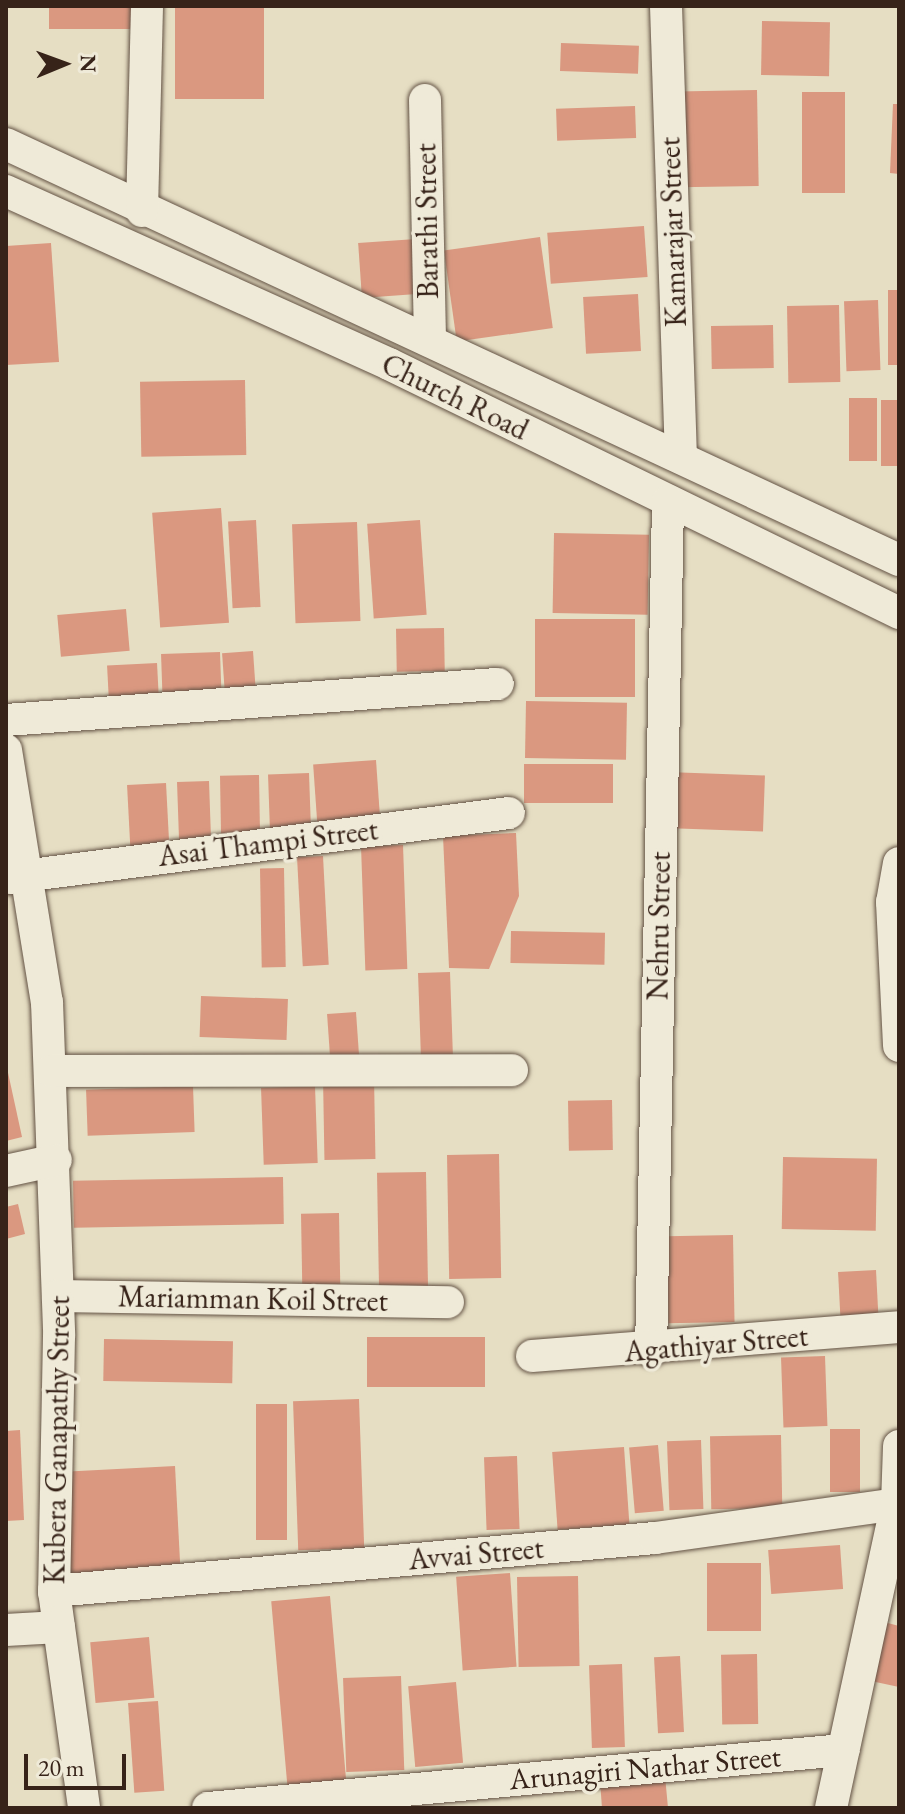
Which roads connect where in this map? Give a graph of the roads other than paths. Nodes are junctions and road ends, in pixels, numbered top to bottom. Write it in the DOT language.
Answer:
graph roads {
  1 [pos="147,6"];
  2 [pos="666,6"];
  3 [pos="425,100"];
  4 [pos="6,144"];
  5 [pos="6,191"];
  6 [pos="142,211"];
  7 [pos="430,341"];
  8 [pos="681,458"];
  9 [pos="668,501"];
  10 [pos="899,560"];
  11 [pos="899,613"];
  12 [pos="498,684"];
  13 [pos="6,720"];
  14 [pos="6,750"];
  15 [pos="509,813"];
  16 [pos="899,863"];
  17 [pos="17,876"];
  18 [pos="899,1046"];
  19 [pos="512,1070"];
  20 [pos="51,1071"];
  21 [pos="56,1160"];
  22 [pos="6,1171"];
  23 [pos="58,1296"];
  24 [pos="448,1302"];
  25 [pos="899,1327"];
  26 [pos="651,1351"];
  27 [pos="532,1356"];
  28 [pos="899,1446"];
  29 [pos="897,1504"];
  30 [pos="54,1591"];
  31 [pos="59,1627"];
  32 [pos="6,1630"];
  33 [pos="843,1750"];
  34 [pos="84,1808"];
  35 [pos="208,1808"];
  36 [pos="831,1808"];
  1 -- 6 [label="street"];
  2 -- 8 [label="street, Kamarajar Street"];
  3 -- 7 [label="street, Barathi Street"];
  4 -- 6 [label="street, Church Road"];
  5 -- 9 [label="street, Church Road"];
  6 -- 7 [label="street, Church Road"];
  7 -- 8 [label="street, Church Road"];
  8 -- 10 [label="street, Church Road"];
  9 -- 11 [label="street, Church Road"];
  9 -- 26 [label="street, Nehru Street"];
  12 -- 13 [label="street"];
  14 -- 17 [label="street, Kubera Ganapathy Street"];
  15 -- 17 [label="street, Asai Thampi Street"];
  16 -- 18 [label="street"];
  17 -- 20 [label="street, Kubera Ganapathy Street"];
  19 -- 20 [label="street"];
  20 -- 21 [label="street, Kubera Ganapathy Street"];
  21 -- 22 [label="street"];
  21 -- 23 [label="street, Kubera Ganapathy Street"];
  23 -- 24 [label="street, Mariamman Koil Street"];
  23 -- 30 [label="street, Kubera Ganapathy Street"];
  25 -- 26 [label="street, Agathiyar Street"];
  26 -- 27 [label="street, Agathiyar Street"];
  28 -- 29 [label="street"];
  29 -- 30 [label="street, Avvai Street"];
  29 -- 33 [label="street"];
  30 -- 31 [label="street, Kubera Ganapathy Street"];
  31 -- 32 [label="street"];
  31 -- 34 [label="street, Kubera Ganapathy Street"];
  33 -- 35 [label="street, Arunagiri Nathar Street"];
  33 -- 36 [label="street"];
}
